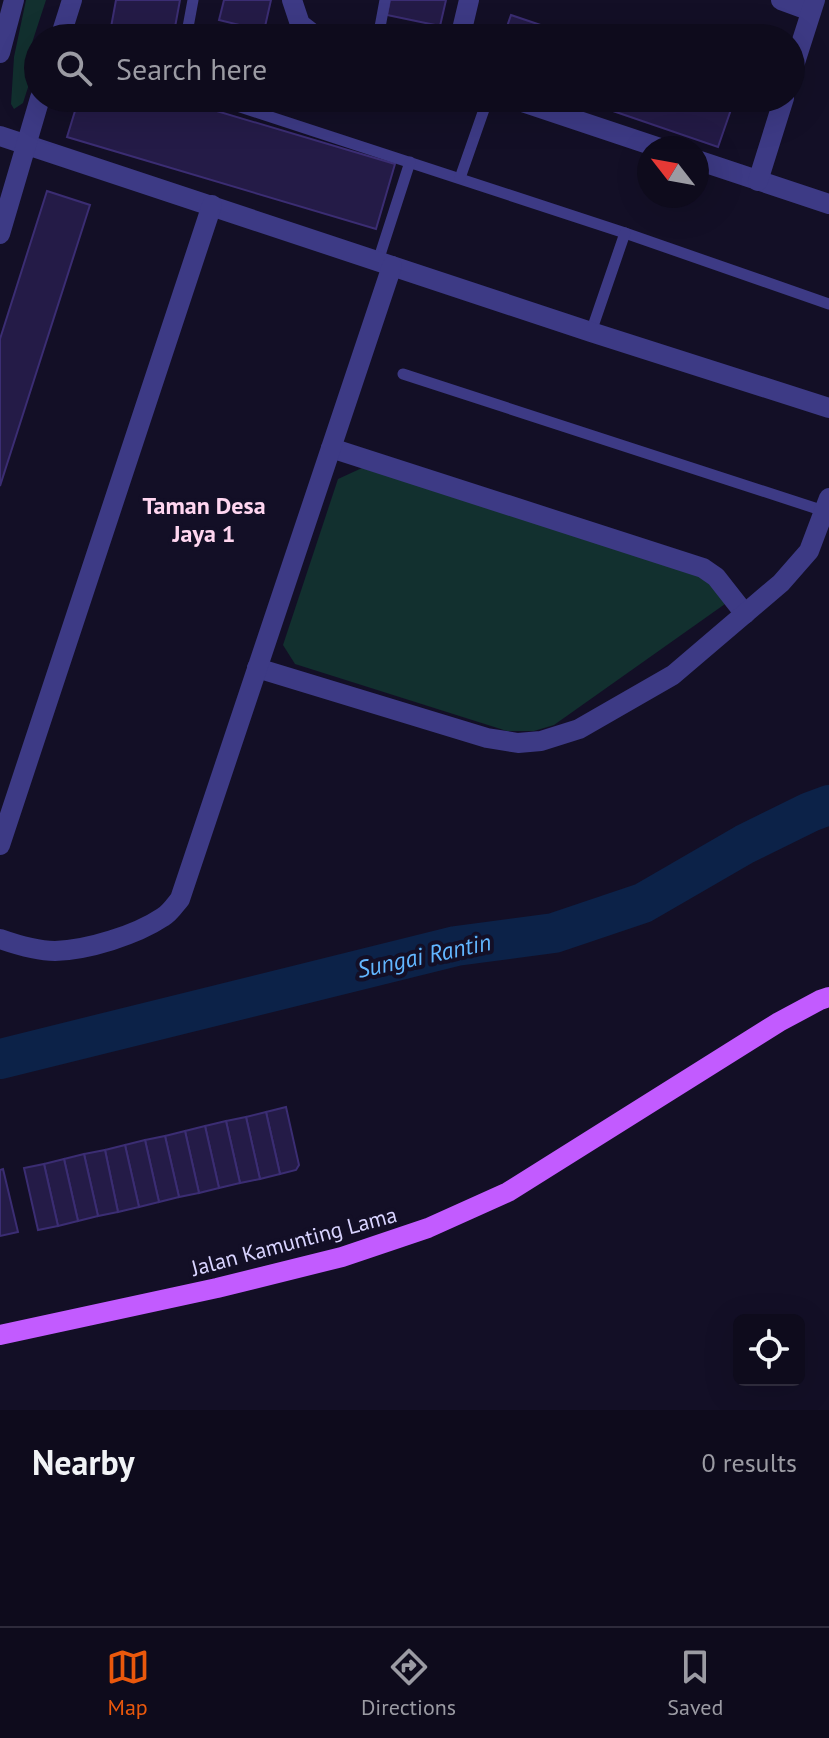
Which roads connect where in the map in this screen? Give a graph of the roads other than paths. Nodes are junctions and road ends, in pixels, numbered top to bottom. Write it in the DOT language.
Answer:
graph roads {
  1 [pos="7,0"];
  2 [pos="13,0"];
  3 [pos="72,0"];
  4 [pos="193,0"];
  5 [pos="292,0"];
  6 [pos="385,0"];
  7 [pos="469,0"];
  8 [pos="781,0"];
  9 [pos="813,5"];
  10 [pos="64,24"];
  11 [pos="189,24"];
  12 [pos="300,24"];
  13 [pos="381,24"];
  14 [pos="463,24"];
  15 [pos="805,30"];
  16 [pos="0,53"];
  17 [pos="36,112"];
  18 [pos="256,112"];
  19 [pos="483,112"];
  20 [pos="552,112"];
  21 [pos="780,112"];
  22 [pos="0,136"];
  23 [pos="637,140"];
  24 [pos="26,143"];
  25 [pos="410,162"];
  26 [pos="709,164"];
  27 [pos="460,178"];
  28 [pos="758,181"];
  29 [pos="829,204"];
  30 [pos="212,205"];
  31 [pos="625,233"];
  32 [pos="0,234"];
  33 [pos="385,264"];
  34 [pos="829,304"];
  35 [pos="591,332"];
  36 [pos="403,374"];
  37 [pos="829,408"];
  38 [pos="331,448"];
  39 [pos="827,504"];
  40 [pos="745,614"];
  41 [pos="257,668"];
  42 [pos="0,845"];
  43 [pos="0,939"];
  44 [pos="829,997"];
  45 [pos="0,1335"];
  1 -- 2 [label="street"];
  2 -- 16 [label="street"];
  3 -- 10 [label="street"];
  4 -- 11 [label="lane"];
  5 -- 12 [label="street"];
  6 -- 13 [label="lane"];
  7 -- 14 [label="street"];
  8 -- 9 [label="street"];
  9 -- 15 [label="street"];
  17 -- 24 [label="street"];
  18 -- 25 [label="lane"];
  19 -- 27 [label="lane"];
  20 -- 23 [label="street"];
  21 -- 28 [label="street"];
  22 -- 24 [label="street"];
  24 -- 30 [label="street"];
  24 -- 32 [label="street"];
  25 -- 27 [label="lane"];
  25 -- 33 [label="lane"];
  26 -- 28 [label="street"];
  27 -- 31 [label="lane"];
  28 -- 29 [label="street"];
  30 -- 33 [label="street"];
  30 -- 42 [label="street"];
  31 -- 34 [label="lane"];
  31 -- 35 [label="lane"];
  33 -- 35 [label="street"];
  33 -- 38 [label="street"];
  35 -- 37 [label="street"];
  36 -- 39 [label="lane"];
  38 -- 40 [label="street"];
  38 -- 41 [label="street"];
  39 -- 40 [label="street"];
  40 -- 41 [label="street"];
  41 -- 43 [label="street"];
  44 -- 45 [label="main road, Jalan Kamunting Lama"];
}
